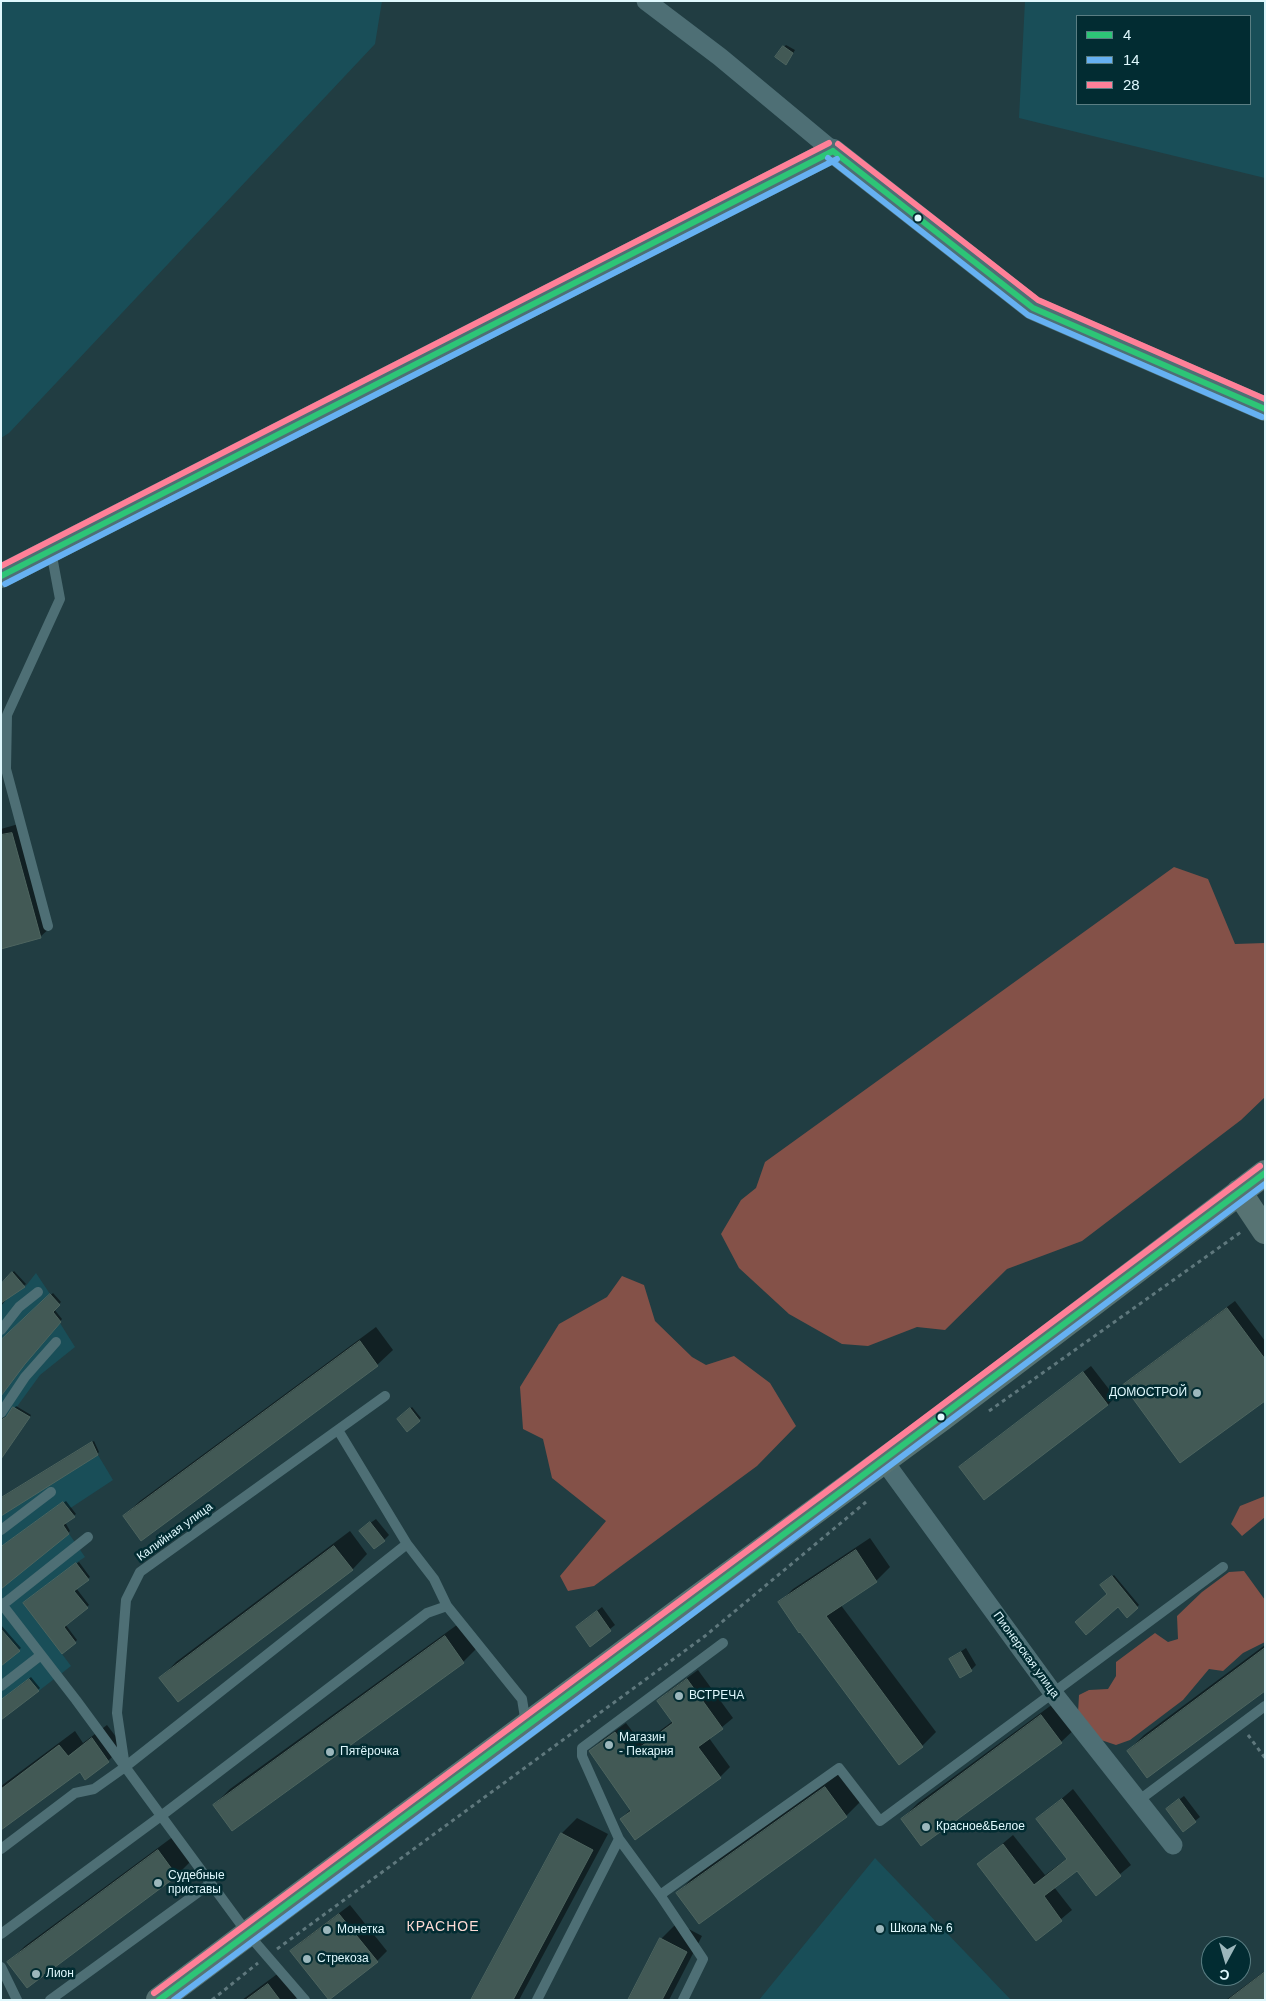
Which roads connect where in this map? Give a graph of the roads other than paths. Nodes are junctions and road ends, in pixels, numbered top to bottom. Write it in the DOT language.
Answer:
graph roads {
  1 [pos="646,1"];
  2 [pos="833,152"];
  3 [pos="1265,409"];
  4 [pos="52,551"];
  5 [pos="1,576"];
  6 [pos="48,926"];
  7 [pos="1265,1173"];
  8 [pos="1239,1192"];
  9 [pos="1261,1225"];
  10 [pos="38,1292"];
  11 [pos="1,1330"];
  12 [pos="56,1342"];
  13 [pos="385,1396"];
  14 [pos="1,1413"];
  15 [pos="338,1430"];
  16 [pos="889,1469"];
  17 [pos="51,1492"];
  18 [pos="1,1530"];
  19 [pos="88,1537"];
  20 [pos="408,1544"];
  21 [pos="1223,1567"];
  22 [pos="2,1605"];
  23 [pos="447,1606"];
  24 [pos="723,1643"];
  25 [pos="41,1655"];
  26 [pos="1,1686"];
  27 [pos="1053,1693"];
  28 [pos="1265,1706"];
  29 [pos="526,1728"];
  30 [pos="125,1766"];
  31 [pos="1138,1801"];
  32 [pos="161,1816"];
  33 [pos="619,1839"];
  34 [pos="1172,1845"];
  35 [pos="1,1849"];
  36 [pos="211,1883"];
  37 [pos="660,1895"];
  38 [pos="1,1934"];
  39 [pos="248,1934"];
  40 [pos="1,1968"];
  41 [pos="17,2000"];
  42 [pos="50,2000"];
  43 [pos="159,2000"];
  44 [pos="305,2000"];
  45 [pos="537,2000"];
  46 [pos="683,2000"];
  1 -- 2 [label="street"];
  2 -- 3 [label="street"];
  2 -- 4 [label="street"];
  4 -- 5 [label="street"];
  4 -- 6 [label="lane"];
  7 -- 8 [label="main road"];
  8 -- 9 [label="main road"];
  8 -- 16 [label="main road"];
  10 -- 11 [label="lane"];
  12 -- 14 [label="lane"];
  13 -- 15 [label="lane, Калийная улица"];
  15 -- 20 [label="lane"];
  15 -- 30 [label="lane, Калийная улица"];
  16 -- 27 [label="street, Пионерская улица"];
  16 -- 29 [label="main road"];
  17 -- 18 [label="lane"];
  19 -- 22 [label="lane"];
  20 -- 23 [label="lane"];
  20 -- 30 [label="lane"];
  21 -- 27 [label="lane"];
  22 -- 25 [label="lane"];
  23 -- 29 [label="lane"];
  23 -- 32 [label="lane"];
  24 -- 33 [label="lane"];
  25 -- 26 [label="lane"];
  25 -- 30 [label="lane"];
  27 -- 31 [label="street, Пионерская улица"];
  27 -- 37 [label="lane"];
  28 -- 31 [label="lane"];
  29 -- 39 [label="main road"];
  30 -- 32 [label="lane"];
  30 -- 35 [label="lane"];
  31 -- 34 [label="street, Пионерская улица"];
  32 -- 36 [label="lane"];
  32 -- 38 [label="lane"];
  33 -- 37 [label="lane"];
  33 -- 45 [label="lane"];
  36 -- 39 [label="lane"];
  36 -- 42 [label="lane"];
  37 -- 46 [label="lane"];
  39 -- 43 [label="main road"];
  39 -- 44 [label="lane"];
  40 -- 41 [label="lane"];
}
